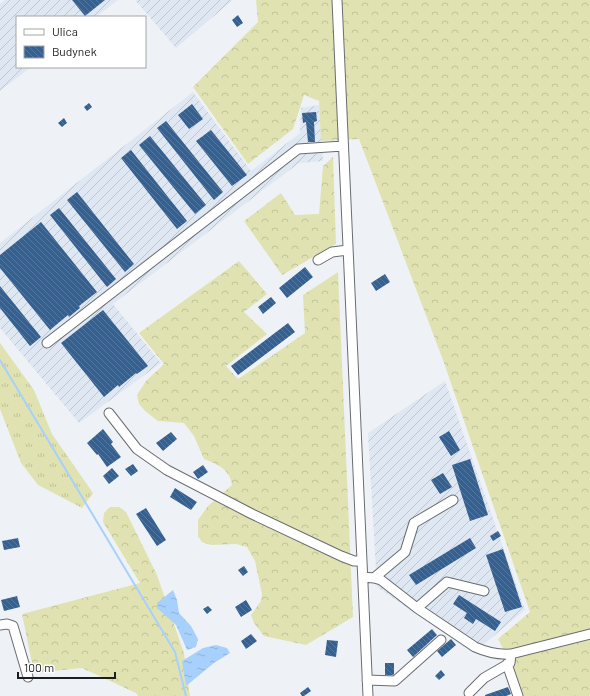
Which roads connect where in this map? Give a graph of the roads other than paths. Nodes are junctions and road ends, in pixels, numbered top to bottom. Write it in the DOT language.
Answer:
graph roads {
  1 [pos="337,0"];
  2 [pos="343,146"];
  3 [pos="348,250"];
  4 [pos="318,260"];
  5 [pos="47,343"];
  6 [pos="109,413"];
  7 [pos="452,500"];
  8 [pos="362,561"];
  9 [pos="363,577"];
  10 [pos="374,578"];
  11 [pos="484,591"];
  12 [pos="417,608"];
  13 [pos="0,625"];
  14 [pos="590,634"];
  15 [pos="441,640"];
  16 [pos="511,654"];
  17 [pos="507,664"];
  18 [pos="28,678"];
  19 [pos="367,680"];
  20 [pos="473,692"];
  21 [pos="368,696"];
  22 [pos="518,696"];
  1 -- 2 [label="street"];
  2 -- 3 [label="street"];
  2 -- 5 [label="street"];
  3 -- 4 [label="street"];
  3 -- 8 [label="street"];
  6 -- 8 [label="street"];
  7 -- 10 [label="street"];
  8 -- 9 [label="street"];
  9 -- 10 [label="street"];
  9 -- 19 [label="street"];
  10 -- 12 [label="street"];
  11 -- 12 [label="street"];
  12 -- 16 [label="street"];
  13 -- 18 [label="street"];
  14 -- 16 [label="street"];
  15 -- 19 [label="street"];
  16 -- 17 [label="street"];
  17 -- 20 [label="street"];
  17 -- 22 [label="street"];
  19 -- 21 [label="street"];
}
